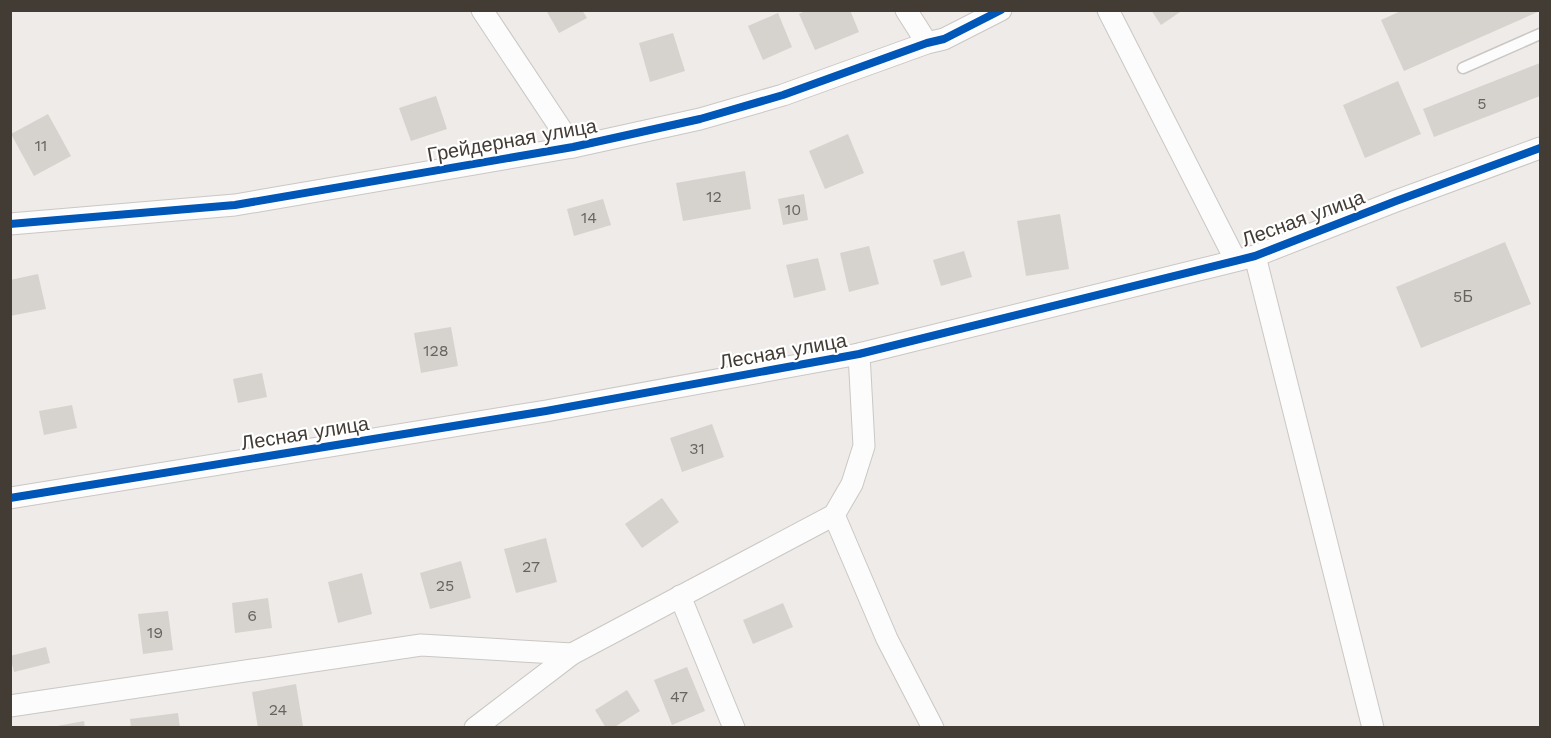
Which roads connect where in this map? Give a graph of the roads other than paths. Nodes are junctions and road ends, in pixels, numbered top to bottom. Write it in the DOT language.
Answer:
graph roads {
  1 [pos="482,10"];
  2 [pos="906,10"];
  3 [pos="1001,10"];
  4 [pos="1108,10"];
  5 [pos="1540,34"];
  6 [pos="927,43"];
  7 [pos="1463,68"];
  8 [pos="573,147"];
  9 [pos="1540,148"];
  10 [pos="10,224"];
  11 [pos="1245,258"];
  12 [pos="859,354"];
  13 [pos="10,498"];
  14 [pos="834,515"];
  15 [pos="680,597"];
  16 [pos="572,654"];
  17 [pos="10,706"];
  18 [pos="475,728"];
  19 [pos="734,728"];
  20 [pos="933,728"];
  21 [pos="1373,728"];
  1 -- 8 [label="street"];
  2 -- 6 [label="street"];
  3 -- 6 [label="street, Грейдерная улица"];
  4 -- 11 [label="street"];
  5 -- 7 [label="lane"];
  6 -- 8 [label="street, Грейдерная улица"];
  8 -- 10 [label="street, Грейдерная улица"];
  9 -- 11 [label="street, Лесная улица"];
  11 -- 12 [label="street, Лесная улица"];
  11 -- 21 [label="street"];
  12 -- 13 [label="street, Лесная улица"];
  12 -- 14 [label="street, Лесная улица"];
  14 -- 15 [label="street"];
  14 -- 20 [label="street"];
  15 -- 16 [label="street"];
  15 -- 19 [label="street"];
  16 -- 17 [label="street"];
  16 -- 18 [label="street"];
}
